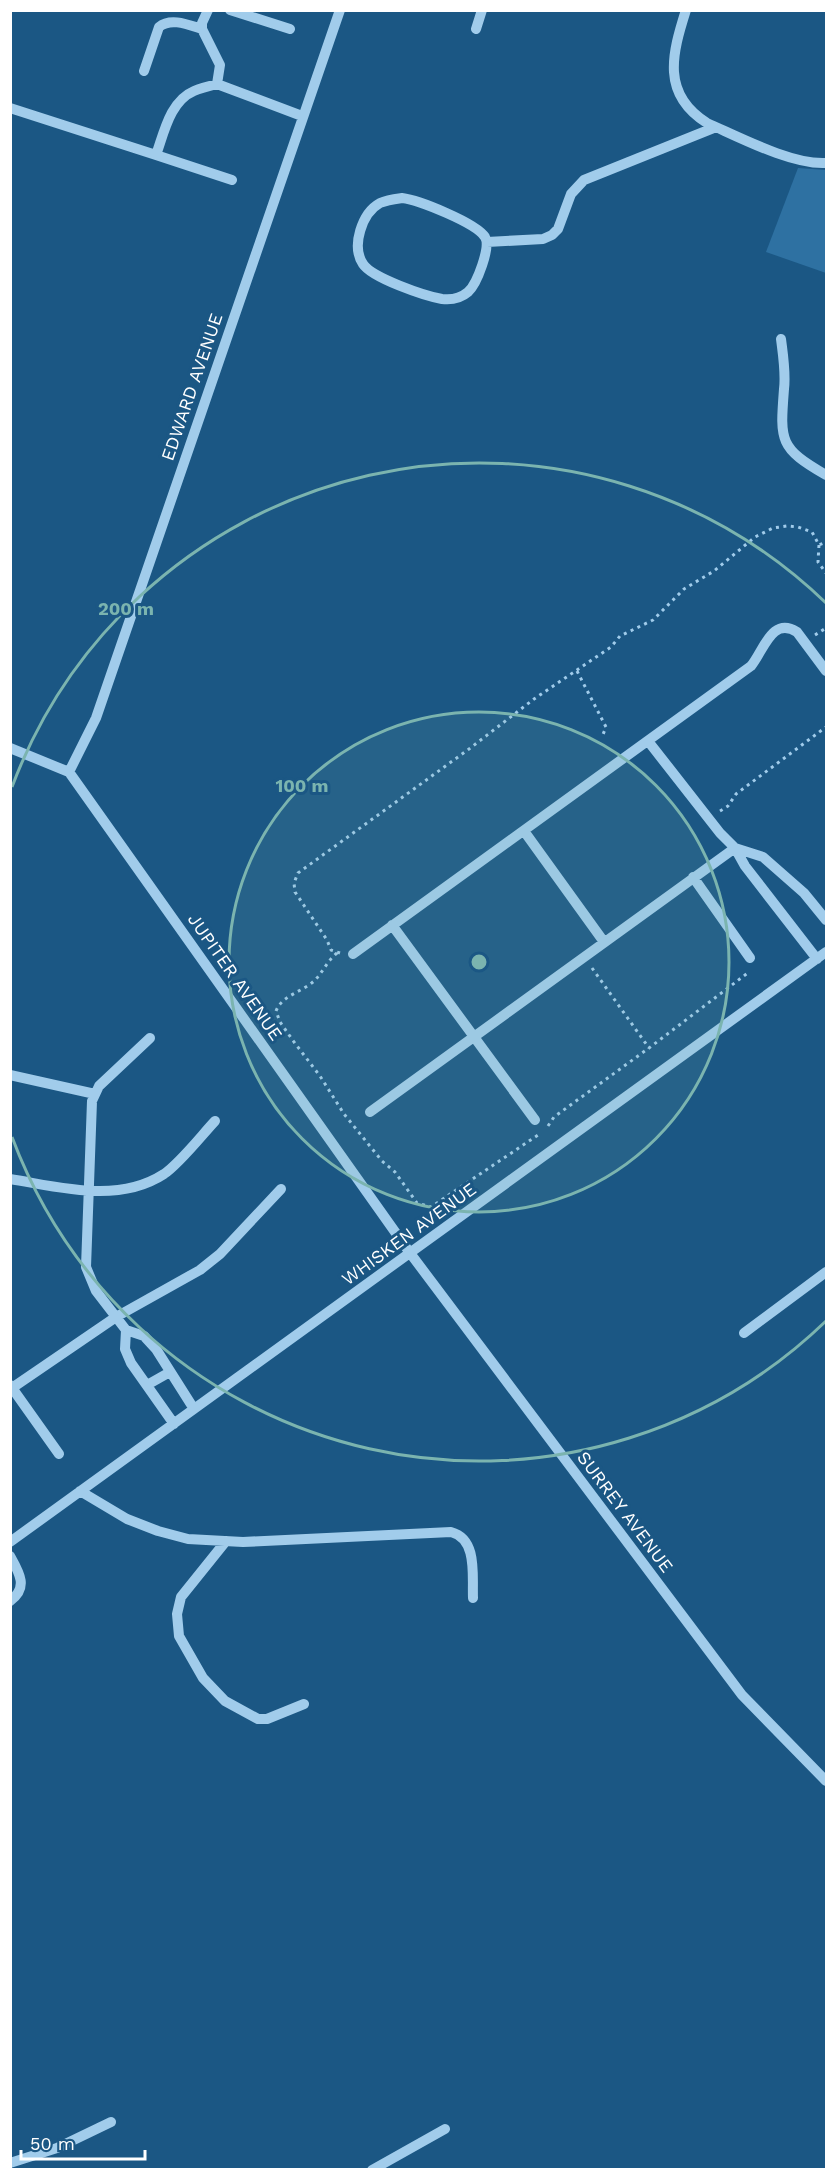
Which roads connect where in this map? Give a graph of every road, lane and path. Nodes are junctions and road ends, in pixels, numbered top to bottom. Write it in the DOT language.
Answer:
graph roads {
  1 [pos="208,10"];
  2 [pos="230,10"];
  3 [pos="340,10"];
  4 [pos="482,10"];
  5 [pos="687,10"];
  6 [pos="202,29"];
  7 [pos="476,29"];
  8 [pos="290,30"];
  9 [pos="144,71"];
  10 [pos="217,84"];
  11 [pos="10,108"];
  12 [pos="302,116"];
  13 [pos="716,127"];
  14 [pos="156,155"];
  15 [pos="826,163"];
  16 [pos="232,180"];
  17 [pos="487,242"];
  18 [pos="781,339"];
  19 [pos="826,475"];
  20 [pos="826,543"];
  21 [pos="819,546"];
  22 [pos="826,573"];
  23 [pos="576,670"];
  24 [pos="826,671"];
  25 [pos="826,727"];
  26 [pos="602,737"];
  27 [pos="648,741"];
  28 [pos="10,748"];
  29 [pos="69,772"];
  30 [pos="709,819"];
  31 [pos="524,831"];
  32 [pos="735,848"];
  33 [pos="693,877"];
  34 [pos="826,920"];
  35 [pos="392,925"];
  36 [pos="604,942"];
  37 [pos="826,952"];
  38 [pos="337,953"];
  39 [pos="353,954"];
  40 [pos="584,957"];
  41 [pos="750,958"];
  42 [pos="817,959"];
  43 [pos="150,1038"];
  44 [pos="474,1038"];
  45 [pos="649,1048"];
  46 [pos="10,1076"];
  47 [pos="95,1094"];
  48 [pos="370,1112"];
  49 [pos="535,1120"];
  50 [pos="215,1121"];
  51 [pos="10,1179"];
  52 [pos="281,1189"];
  53 [pos="88,1191"];
  54 [pos="410,1254"];
  55 [pos="826,1272"];
  56 [pos="116,1317"];
  57 [pos="126,1330"];
  58 [pos="744,1334"];
  59 [pos="170,1372"];
  60 [pos="147,1385"];
  61 [pos="11,1387"];
  62 [pos="194,1409"];
  63 [pos="174,1424"];
  64 [pos="59,1454"];
  65 [pos="80,1491"];
  66 [pos="226,1541"];
  67 [pos="10,1542"];
  68 [pos="10,1556"];
  69 [pos="473,1598"];
  70 [pos="10,1601"];
  71 [pos="304,1704"];
  72 [pos="826,1781"];
  73 [pos="111,2122"];
  74 [pos="445,2129"];
  75 [pos="10,2163"];
  76 [pos="372,2169"];
  1 -- 6 [label="street"];
  2 -- 8 [label="street"];
  3 -- 12 [label="street, EDWARD AVENUE"];
  4 -- 7 [label="street"];
  5 -- 13 [label="street"];
  6 -- 9 [label="street"];
  6 -- 10 [label="street"];
  10 -- 12 [label="street"];
  10 -- 14 [label="street"];
  11 -- 14 [label="street"];
  12 -- 29 [label="street, EDWARD AVENUE"];
  13 -- 15 [label="street"];
  13 -- 17 [label="street"];
  14 -- 16 [label="street"];
  17 -- 17 [label="street"];
  18 -- 19 [label="street"];
  20 -- 21 [label="path"];
  21 -- 22 [label="path"];
  21 -- 23 [label="path"];
  23 -- 26 [label="path"];
  23 -- 38 [label="path"];
  24 -- 27 [label="street"];
  25 -- 30 [label="path"];
  27 -- 30 [label="street"];
  27 -- 31 [label="street"];
  28 -- 29 [label="street"];
  29 -- 54 [label="street, JUPITER AVENUE"];
  30 -- 32 [label="street"];
  31 -- 35 [label="street"];
  31 -- 36 [label="street"];
  32 -- 33 [label="street"];
  32 -- 34 [label="street"];
  32 -- 42 [label="street"];
  33 -- 36 [label="street"];
  33 -- 41 [label="street"];
  35 -- 39 [label="street"];
  35 -- 44 [label="street"];
  36 -- 40 [label="street"];
  37 -- 42 [label="street, WHISKEN AVENUE"];
  38 -- 39 [label="path"];
  38 -- 45 [label="path"];
  40 -- 44 [label="street"];
  40 -- 45 [label="path"];
  41 -- 45 [label="path"];
  42 -- 54 [label="street, WHISKEN AVENUE"];
  43 -- 47 [label="street"];
  44 -- 48 [label="street"];
  44 -- 49 [label="street"];
  46 -- 47 [label="street"];
  47 -- 53 [label="street"];
  50 -- 53 [label="street"];
  51 -- 53 [label="street"];
  52 -- 56 [label="street"];
  53 -- 56 [label="street"];
  54 -- 62 [label="street, WHISKEN AVENUE"];
  54 -- 72 [label="street, SURREY AVENUE"];
  55 -- 58 [label="street"];
  56 -- 57 [label="street"];
  56 -- 61 [label="street"];
  57 -- 59 [label="street"];
  57 -- 60 [label="street"];
  59 -- 60 [label="street"];
  59 -- 62 [label="street"];
  60 -- 63 [label="street"];
  61 -- 64 [label="street"];
  62 -- 63 [label="street, WHISKEN AVENUE"];
  63 -- 65 [label="street, WHISKEN AVENUE"];
  65 -- 66 [label="street"];
  65 -- 67 [label="street, WHISKEN AVENUE"];
  66 -- 69 [label="street"];
  66 -- 71 [label="street"];
  68 -- 70 [label="street"];
  73 -- 75 [label="street"];
  74 -- 76 [label="street"];
}
